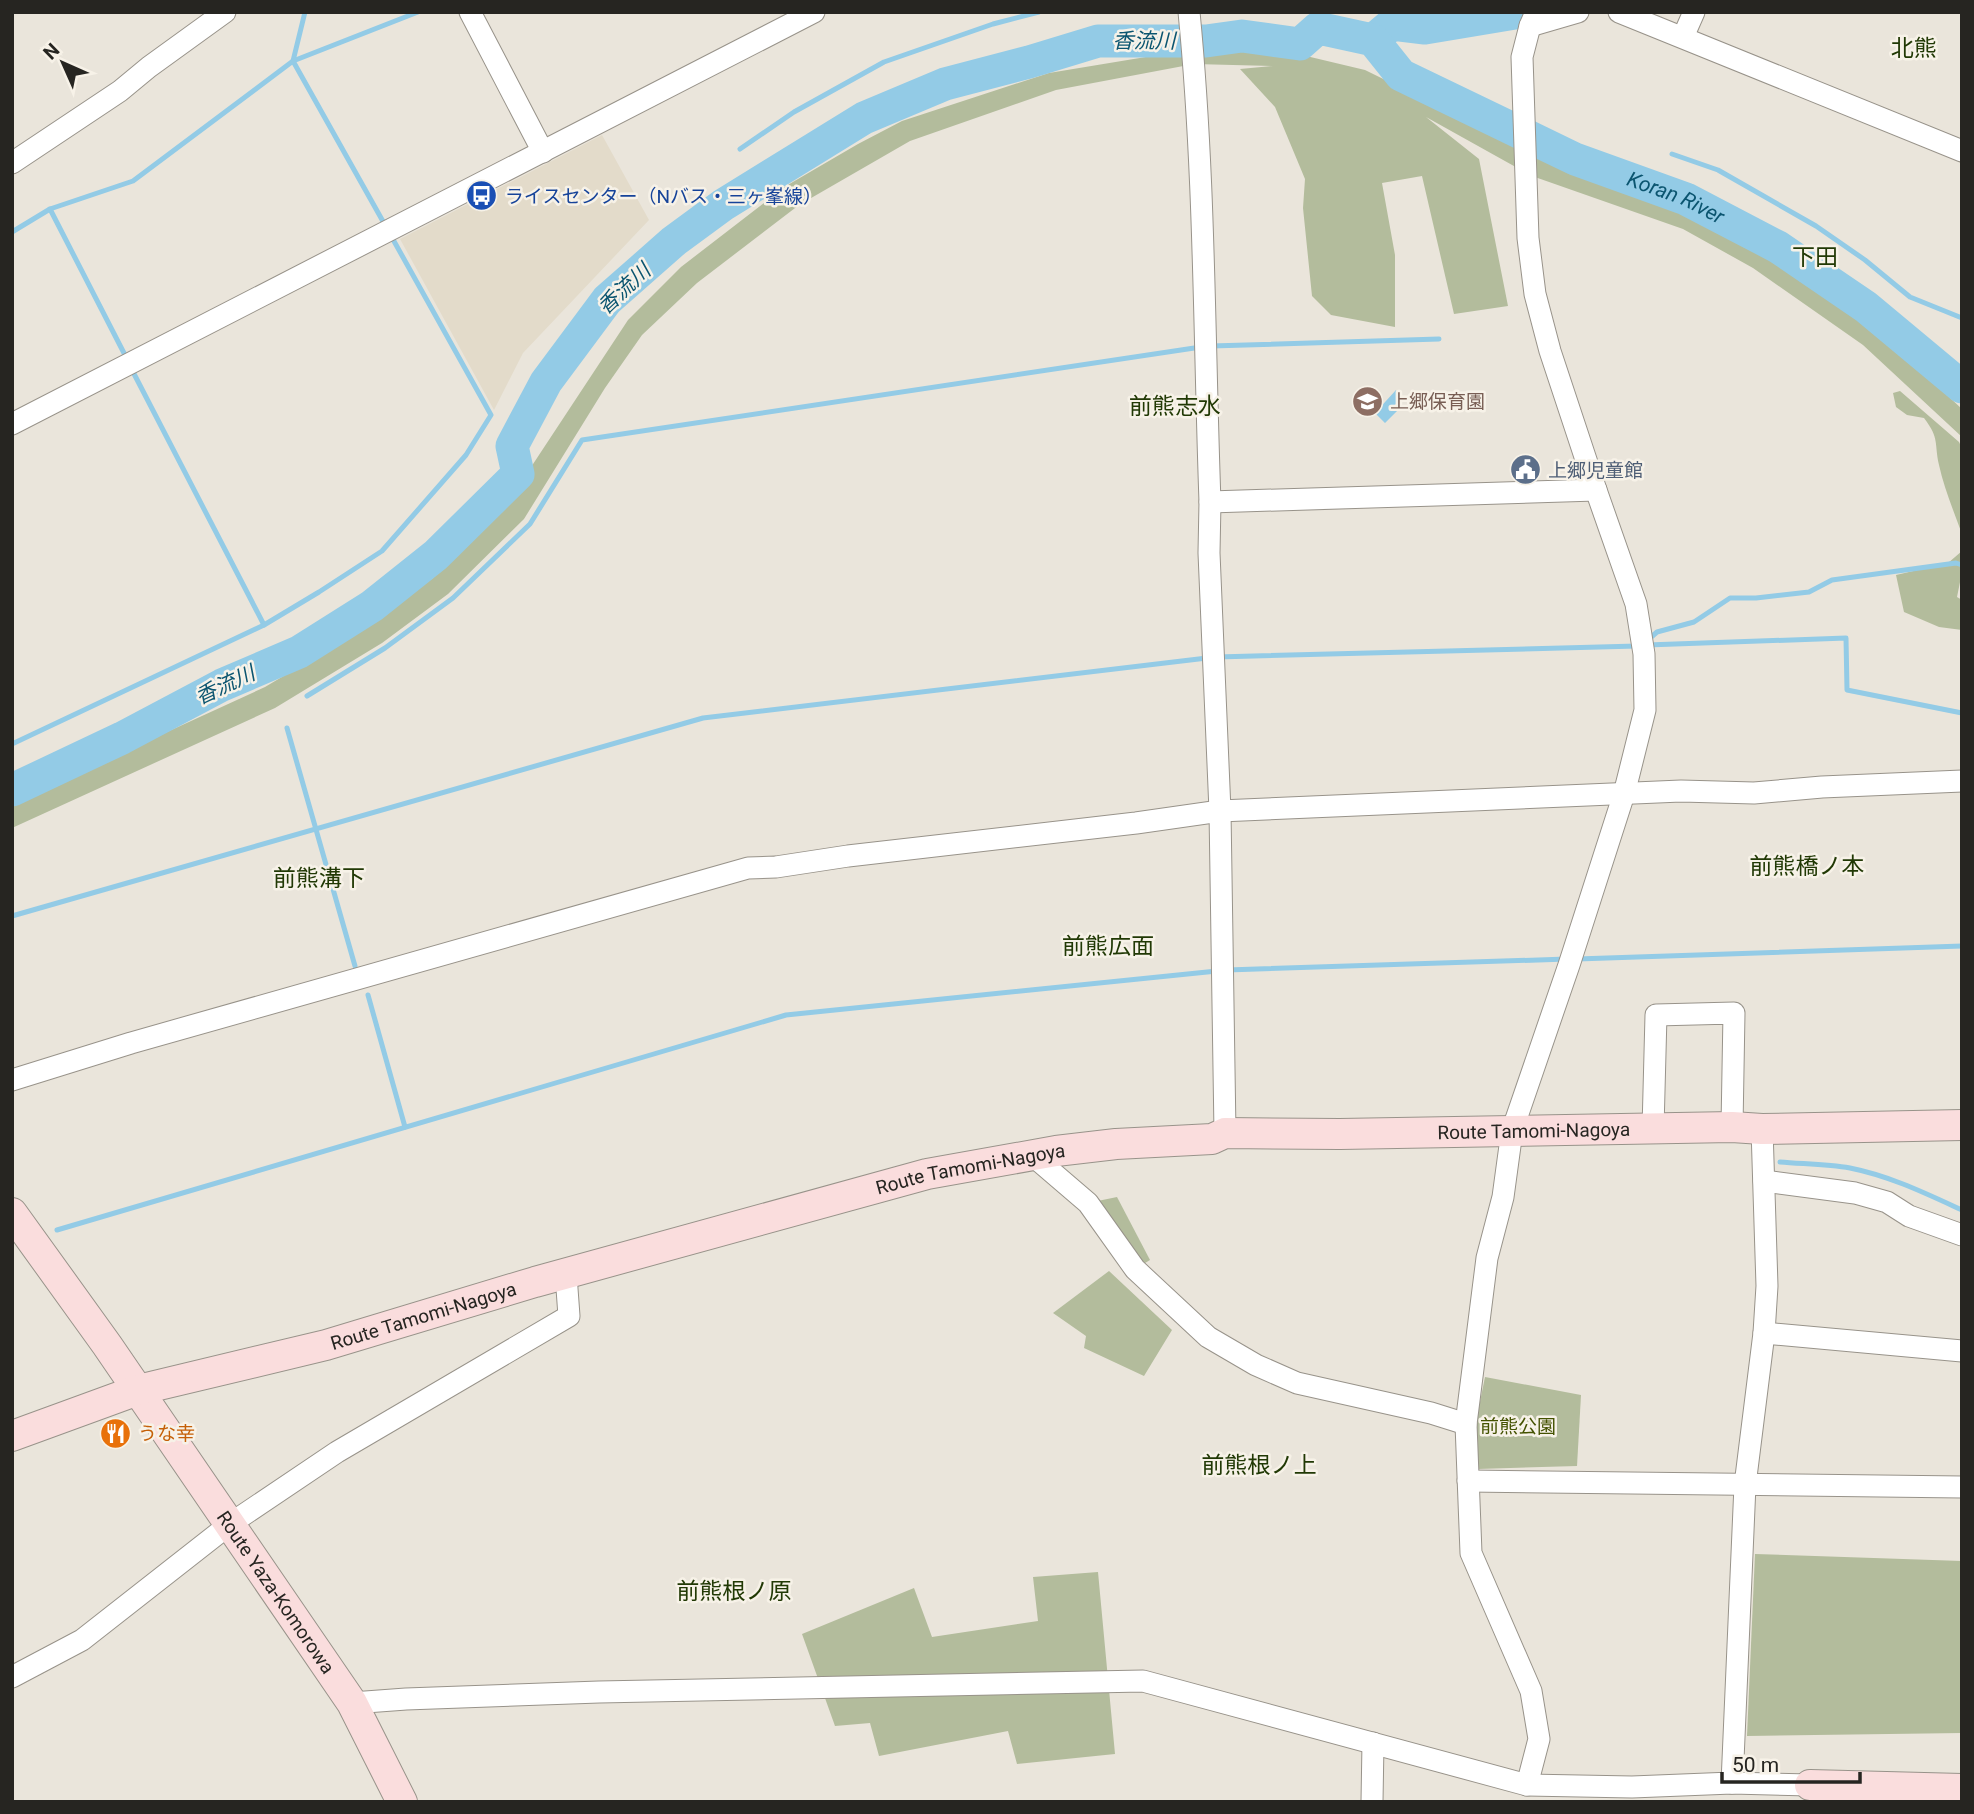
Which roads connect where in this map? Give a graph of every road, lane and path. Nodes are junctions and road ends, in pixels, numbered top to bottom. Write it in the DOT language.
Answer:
graph roads {
  1 [pos="225,12"];
  2 [pos="470,12"];
  3 [pos="814,12"];
  4 [pos="1189,12"];
  5 [pos="1578,12"];
  6 [pos="1619,12"];
  7 [pos="1694,12"];
  8 [pos="1534,18"];
  9 [pos="1683,37"];
  10 [pos="543,152"];
  11 [pos="1962,152"];
  12 [pos="12,163"];
  13 [pos="12,424"];
  14 [pos="1596,490"];
  15 [pos="1210,502"];
  16 [pos="1962,781"];
  17 [pos="1624,794"];
  18 [pos="1220,811"];
  19 [pos="12,1080"];
  20 [pos="1962,1125"];
  21 [pos="1732,1127"];
  22 [pos="1653,1129"];
  23 [pos="1762,1129"];
  24 [pos="1512,1131"];
  25 [pos="1226,1133"];
  26 [pos="1032,1155"];
  27 [pos="1763,1181"];
  28 [pos="12,1213"];
  29 [pos="1962,1235"];
  30 [pos="566,1275"];
  31 [pos="1764,1333"];
  32 [pos="1962,1351"];
  33 [pos="138,1390"];
  34 [pos="1466,1424"];
  35 [pos="12,1436"];
  36 [pos="1468,1481"];
  37 [pos="1745,1485"];
  38 [pos="1962,1487"];
  39 [pos="230,1524"];
  40 [pos="12,1677"];
  41 [pos="352,1703"];
  42 [pos="1373,1743"];
  43 [pos="1732,1783"];
  44 [pos="1527,1784"];
  45 [pos="1810,1785"];
  46 [pos="1962,1788"];
  47 [pos="402,1802"];
  48 [pos="1373,1802"];
  1 -- 12 [label="street"];
  2 -- 10 [label="street"];
  3 -- 10 [label="street"];
  4 -- 15 [label="street"];
  5 -- 8 [label="street"];
  6 -- 9 [label="street"];
  7 -- 9 [label="street"];
  8 -- 14 [label="street"];
  9 -- 11 [label="street"];
  10 -- 13 [label="street"];
  14 -- 15 [label="street"];
  14 -- 17 [label="street"];
  15 -- 18 [label="street"];
  16 -- 17 [label="street"];
  17 -- 18 [label="street"];
  17 -- 24 [label="street"];
  18 -- 19 [label="street"];
  18 -- 25 [label="street"];
  20 -- 23 [label="main road, Route Tamomi-Nagoya"];
  21 -- 22 [label="main road, Route Tamomi-Nagoya"];
  21 -- 22 [label="street"];
  21 -- 23 [label="main road, Route Tamomi-Nagoya"];
  22 -- 24 [label="main road, Route Tamomi-Nagoya"];
  23 -- 27 [label="street"];
  24 -- 25 [label="main road, Route Tamomi-Nagoya"];
  24 -- 34 [label="street"];
  25 -- 26 [label="main road, Route Tamomi-Nagoya"];
  26 -- 30 [label="main road, Route Tamomi-Nagoya"];
  26 -- 34 [label="street"];
  27 -- 29 [label="street"];
  27 -- 31 [label="street"];
  28 -- 33 [label="main road, Route Yaza-Komorowa"];
  30 -- 33 [label="main road, Route Tamomi-Nagoya"];
  30 -- 39 [label="street"];
  31 -- 32 [label="street"];
  31 -- 37 [label="street"];
  33 -- 35 [label="main road, Route Tamomi-Nagoya"];
  33 -- 39 [label="main road, Route Yaza-Komorowa"];
  34 -- 36 [label="street"];
  36 -- 37 [label="street"];
  36 -- 44 [label="street"];
  37 -- 38 [label="street"];
  37 -- 43 [label="street"];
  39 -- 40 [label="street"];
  39 -- 41 [label="main road, Route Yaza-Komorowa"];
  41 -- 42 [label="street"];
  41 -- 47 [label="main road, Route Yaza-Komorowa"];
  42 -- 44 [label="street"];
  42 -- 48 [label="street"];
  43 -- 44 [label="street"];
  43 -- 45 [label="street"];
  45 -- 46 [label="main road"];
}
